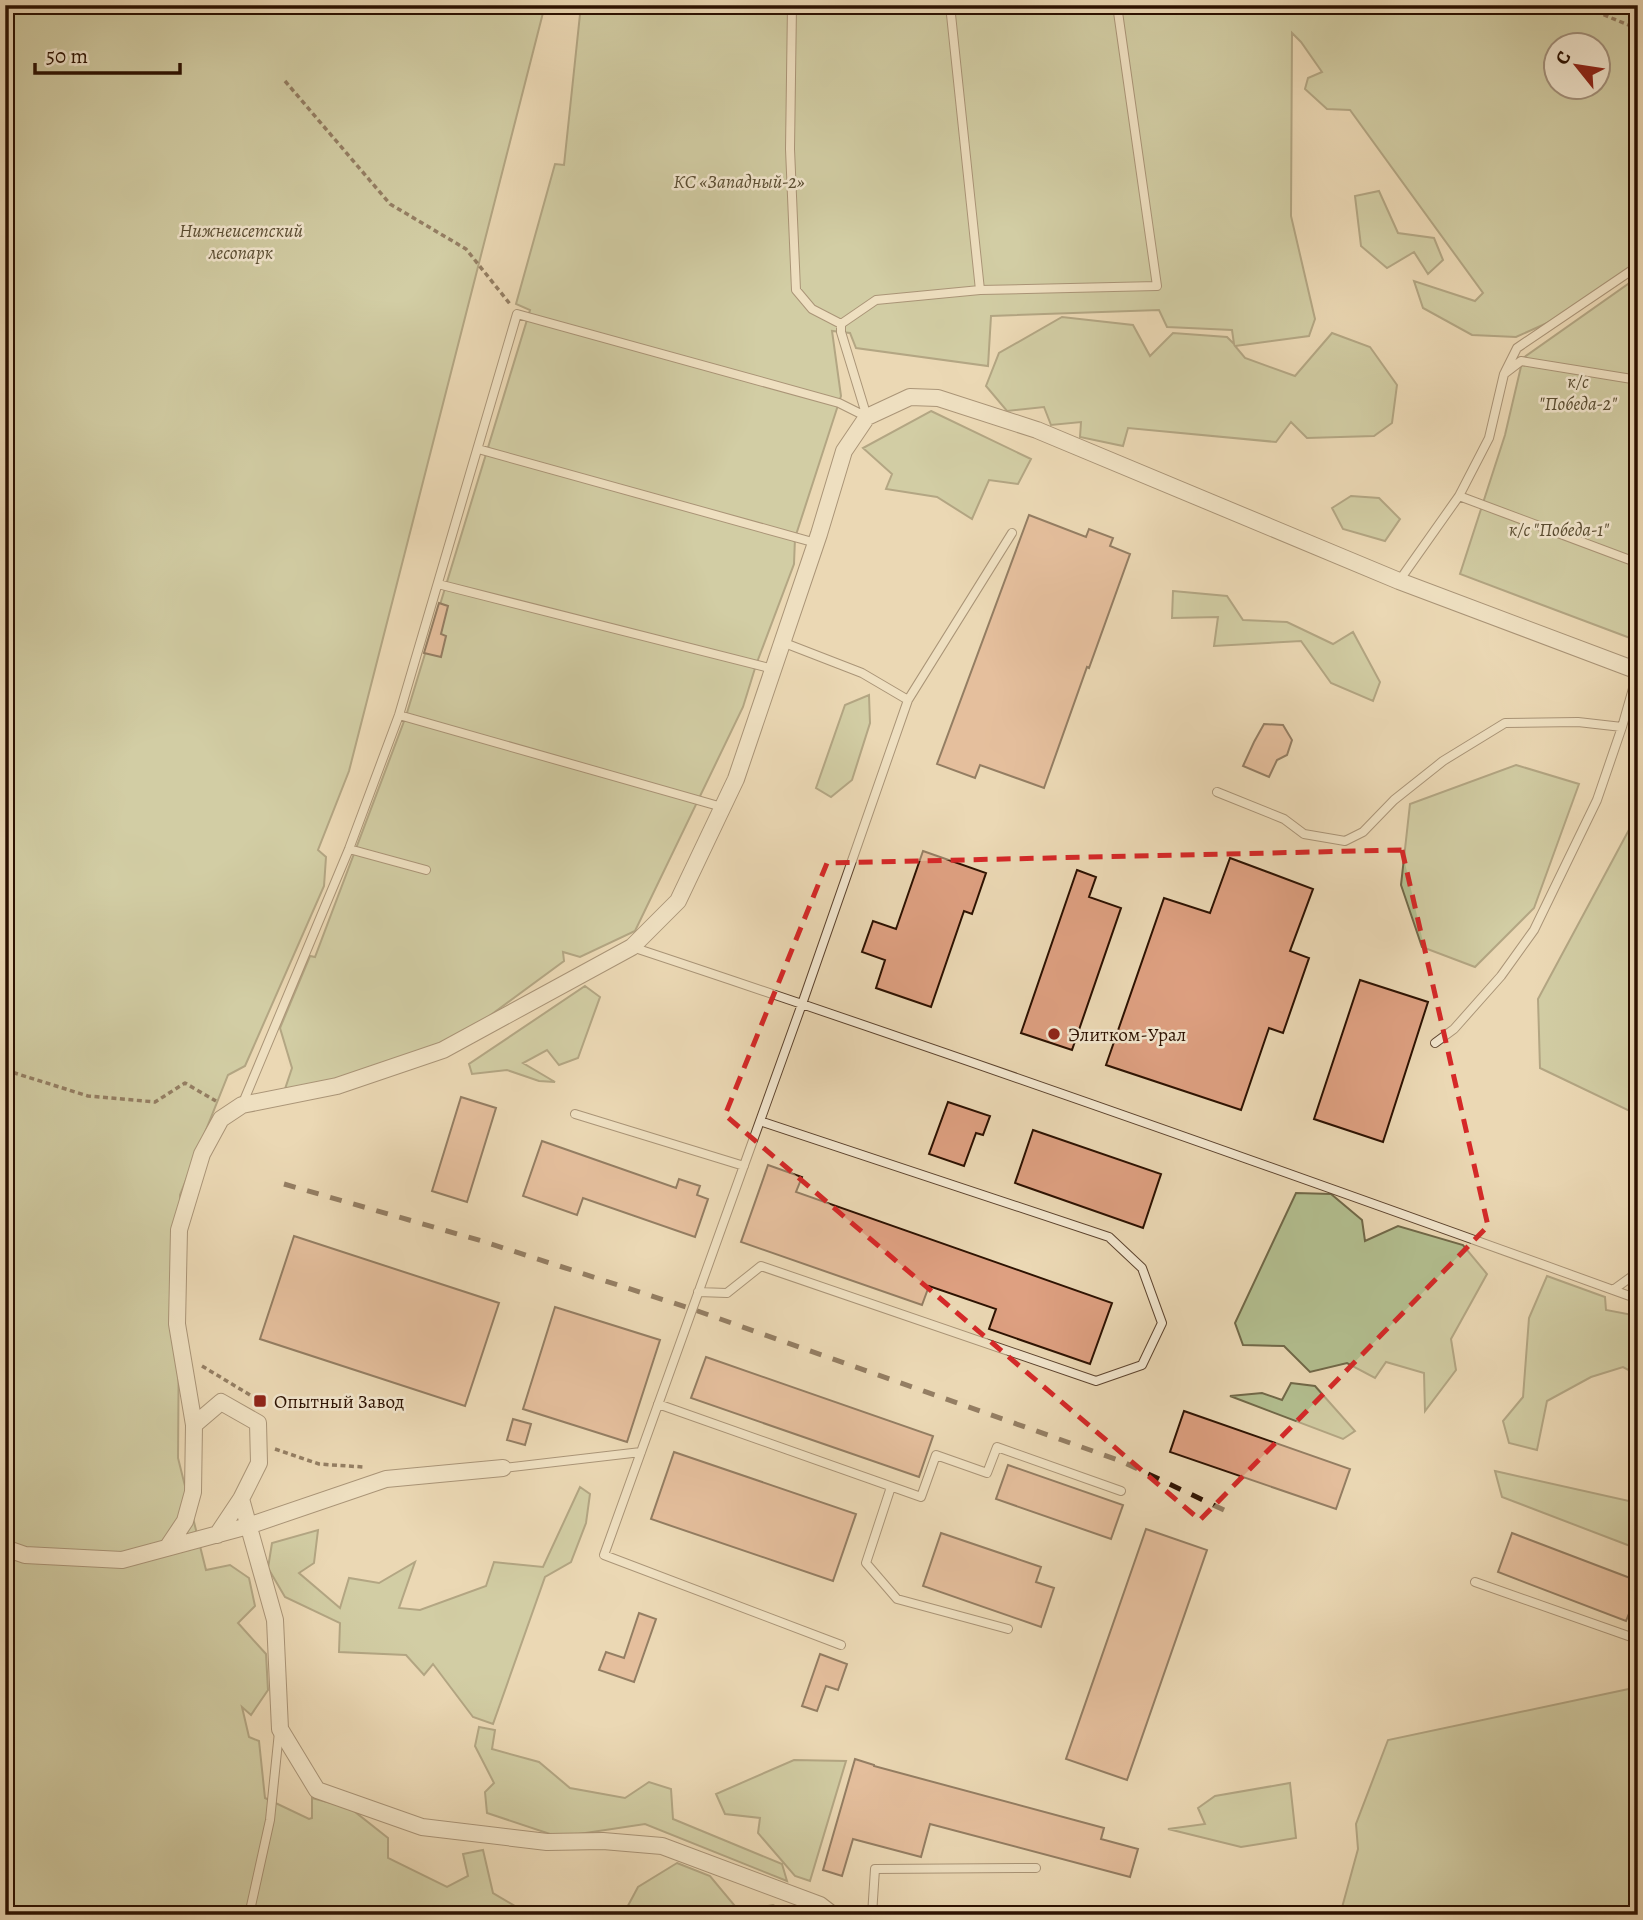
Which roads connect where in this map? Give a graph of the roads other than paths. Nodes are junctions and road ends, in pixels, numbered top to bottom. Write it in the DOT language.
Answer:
graph roads {
  1 [pos="792,5"];
  2 [pos="950,5"];
  3 [pos="1117,5"];
  4 [pos="1638,266"];
  5 [pos="980,290"];
  6 [pos="841,324"];
  7 [pos="1504,374"];
  8 [pos="1638,380"];
  9 [pos="867,417"];
  10 [pos="478,449"];
  11 [pos="1459,496"];
  12 [pos="1012,533"];
  13 [pos="816,543"];
  14 [pos="1638,563"];
  15 [pos="1399,581"];
  16 [pos="438,584"];
  17 [pos="782,642"];
  18 [pos="773,669"];
  19 [pos="1638,671"];
  20 [pos="908,700"];
  21 [pos="399,715"];
  22 [pos="1622,727"];
  23 [pos="1217,792"];
  24 [pos="722,807"];
  25 [pos="349,849"];
  26 [pos="426,870"];
  27 [pos="632,947"];
  28 [pos="802,1004"];
  29 [pos="1435,1043"];
  30 [pos="237,1108"];
  31 [pos="575,1114"];
  32 [pos="760,1121"];
  33 [pos="744,1166"];
  34 [pos="1638,1272"];
  35 [pos="1613,1290"];
  36 [pos="698,1292"];
  37 [pos="1638,1299"];
  38 [pos="658,1404"];
  39 [pos="194,1425"];
  40 [pos="641,1452"];
  41 [pos="503,1468"];
  42 [pos="891,1487"];
  43 [pos="1121,1491"];
  44 [pos="241,1499"];
  45 [pos="248,1526"];
  46 [pos="217,1535"];
  47 [pos="5,1548"];
  48 [pos="167,1548"];
  49 [pos="1475,1581"];
  50 [pos="1009,1629"];
  51 [pos="1638,1632"];
  52 [pos="841,1645"];
  53 [pos="280,1729"];
  54 [pos="1036,1868"];
  55 [pos="249,1915"];
  56 [pos="833,1915"];
  57 [pos="872,1915"];
  1 -- 6 [label="lane"];
  2 -- 5 [label="lane"];
  3 -- 5 [label="lane"];
  4 -- 7 [label="lane"];
  5 -- 6 [label="lane"];
  6 -- 9 [label="lane"];
  7 -- 8 [label="lane"];
  7 -- 11 [label="lane"];
  9 -- 10 [label="lane"];
  9 -- 13 [label="street"];
  9 -- 15 [label="street"];
  10 -- 13 [label="lane"];
  10 -- 16 [label="lane"];
  11 -- 14 [label="lane"];
  11 -- 15 [label="lane"];
  12 -- 20 [label="lane"];
  13 -- 17 [label="street"];
  15 -- 19 [label="street"];
  16 -- 18 [label="lane"];
  16 -- 21 [label="lane"];
  17 -- 18 [label="street"];
  17 -- 20 [label="lane"];
  18 -- 24 [label="street"];
  19 -- 22 [label="lane"];
  20 -- 28 [label="lane"];
  21 -- 24 [label="lane"];
  21 -- 25 [label="lane"];
  22 -- 23 [label="lane"];
  22 -- 29 [label="lane"];
  24 -- 27 [label="street"];
  25 -- 26 [label="lane"];
  25 -- 30 [label="lane"];
  27 -- 28 [label="lane"];
  27 -- 30 [label="street"];
  28 -- 32 [label="lane"];
  28 -- 35 [label="lane"];
  30 -- 39 [label="street"];
  31 -- 33 [label="lane"];
  32 -- 33 [label="lane"];
  32 -- 36 [label="lane"];
  33 -- 36 [label="lane"];
  34 -- 35 [label="lane"];
  35 -- 37 [label="lane"];
  36 -- 38 [label="lane"];
  38 -- 40 [label="lane"];
  38 -- 42 [label="lane"];
  39 -- 44 [label="street"];
  39 -- 48 [label="street"];
  40 -- 41 [label="lane"];
  40 -- 52 [label="lane"];
  41 -- 45 [label="street"];
  42 -- 43 [label="lane"];
  42 -- 50 [label="lane"];
  44 -- 45 [label="street"];
  44 -- 46 [label="street"];
  45 -- 46 [label="street"];
  45 -- 53 [label="street"];
  46 -- 48 [label="street"];
  47 -- 48 [label="street"];
  49 -- 51 [label="lane"];
  53 -- 55 [label="lane"];
  53 -- 56 [label="street"];
  54 -- 57 [label="lane"];
}
